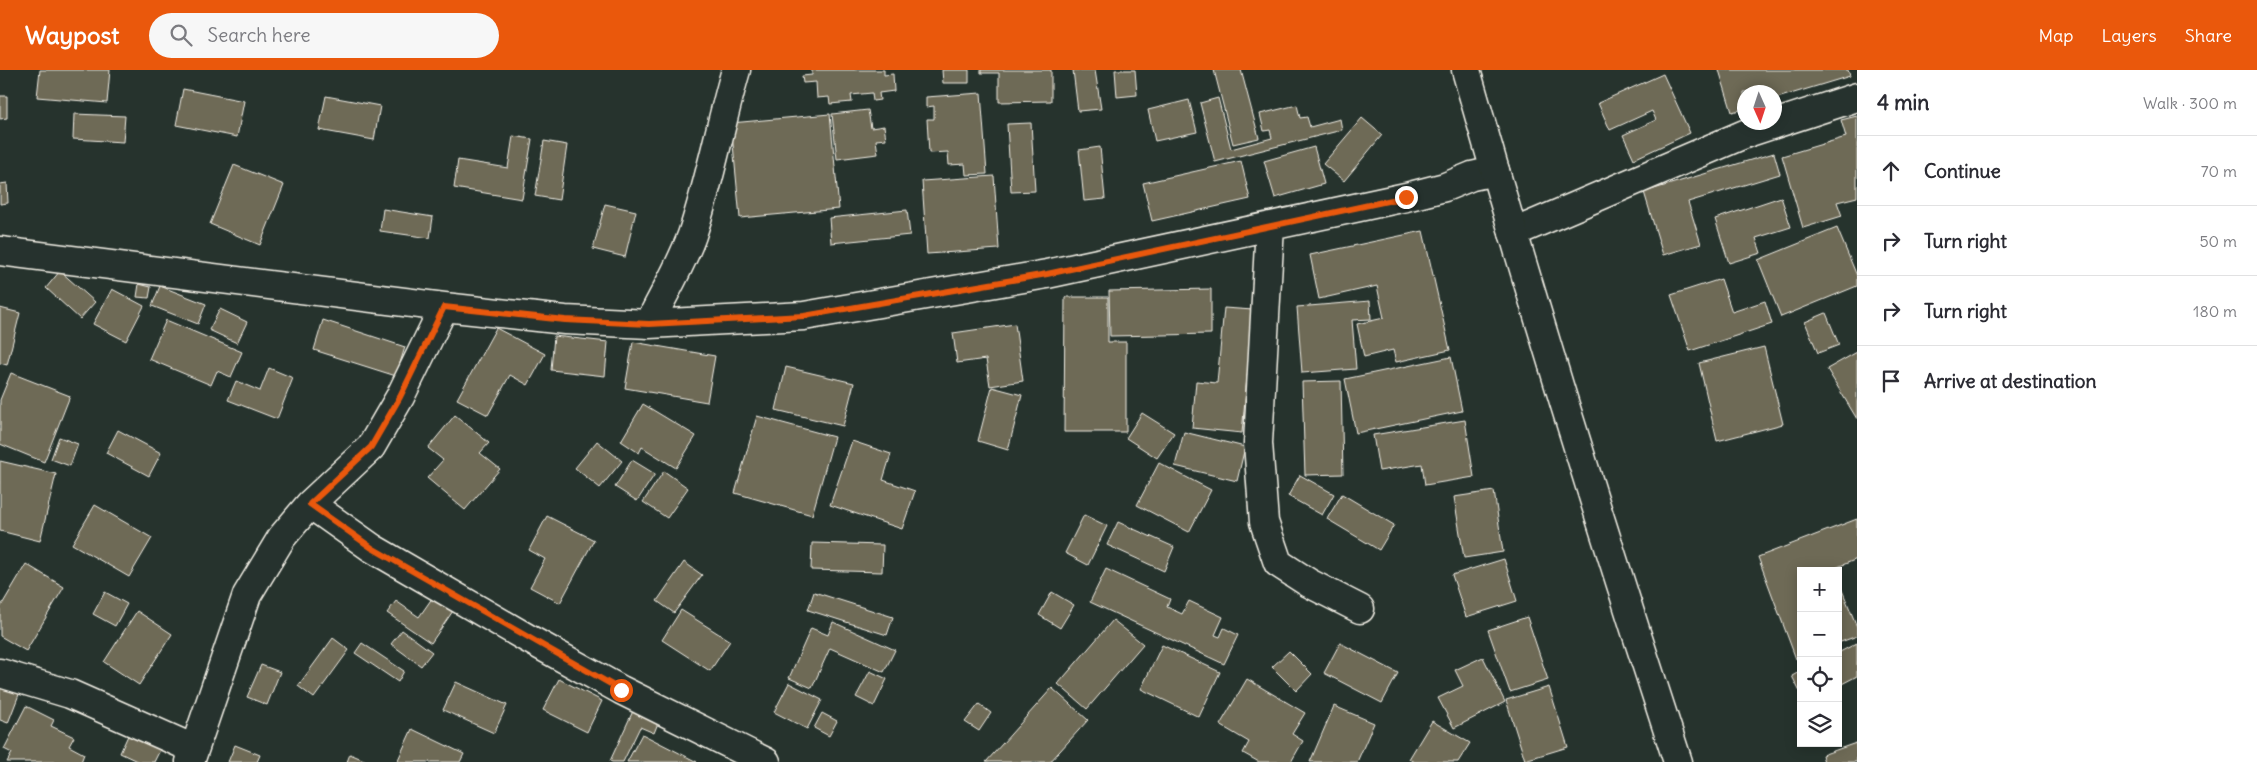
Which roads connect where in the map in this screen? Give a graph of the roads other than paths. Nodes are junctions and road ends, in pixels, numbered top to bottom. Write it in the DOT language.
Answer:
graph roads {
  1 [pos="736,70"];
  2 [pos="1465,71"];
  3 [pos="1857,98"];
  4 [pos="1494,171"];
  5 [pos="1270,226"];
  6 [pos="1512,234"];
  7 [pos="0,251"];
  8 [pos="444,307"];
  9 [pos="649,324"];
  10 [pos="310,504"];
  11 [pos="1360,610"];
  12 [pos="0,673"];
  13 [pos="192,756"];
  14 [pos="766,762"];
  15 [pos="1678,762"];
  1 -- 9 [label="main road"];
  2 -- 4 [label="main road"];
  3 -- 6 [label="main road"];
  4 -- 5 [label="main road"];
  4 -- 6 [label="main road"];
  5 -- 9 [label="main road"];
  5 -- 11 [label="main road"];
  6 -- 15 [label="main road"];
  7 -- 8 [label="main road"];
  8 -- 9 [label="main road"];
  8 -- 10 [label="main road"];
  10 -- 13 [label="main road"];
  10 -- 14 [label="main road"];
  12 -- 13 [label="main road"];
}
